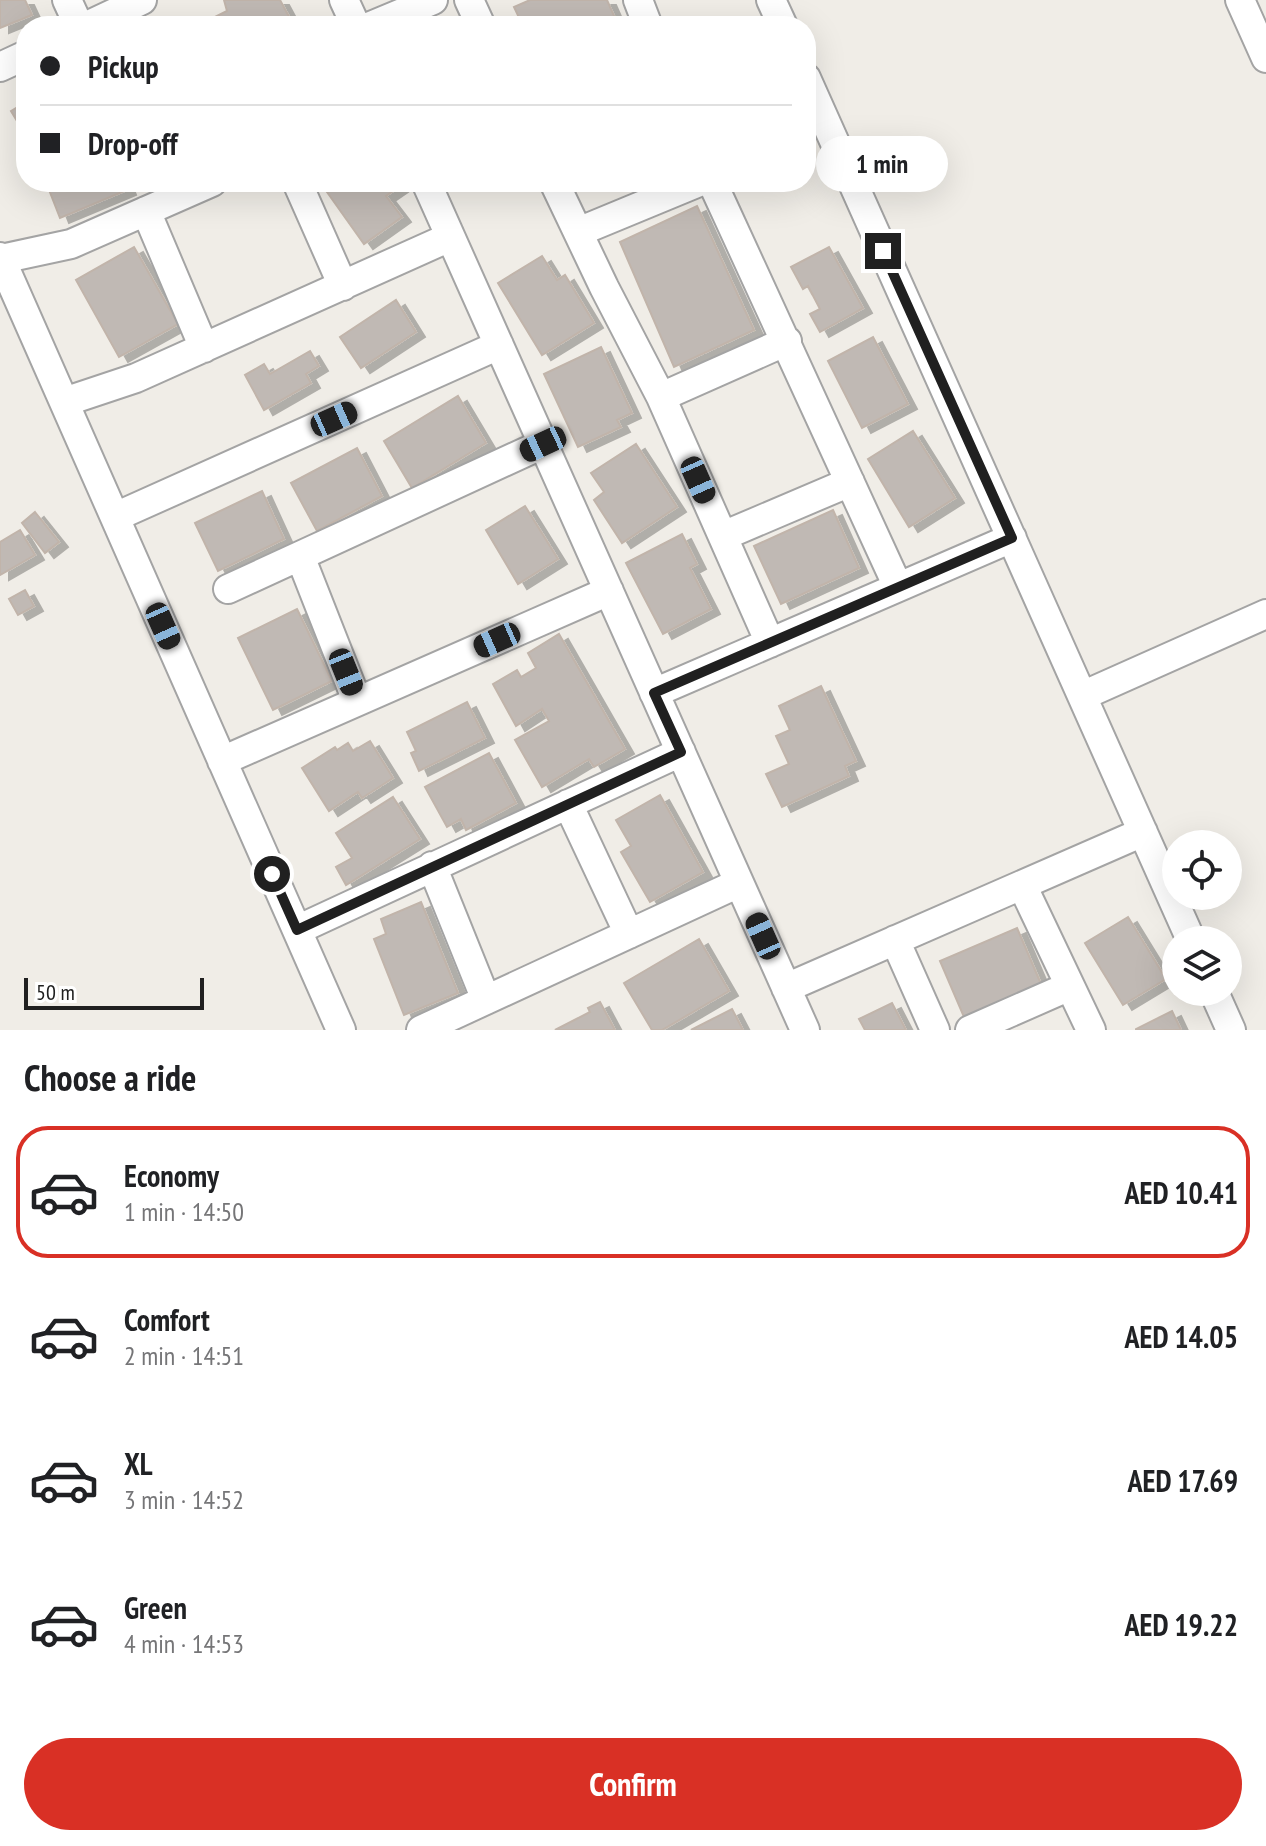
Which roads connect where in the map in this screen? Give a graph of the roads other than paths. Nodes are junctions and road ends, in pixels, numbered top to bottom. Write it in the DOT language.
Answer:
graph roads {
  1 [pos="142,0"];
  2 [pos="433,0"];
  3 [pos="1240,0"];
  4 [pos="108,16"];
  5 [pos="395,16"];
  6 [pos="1266,58"];
  7 [pos="816,100"];
  8 [pos="189,192"];
  9 [pos="301,192"];
  10 [pos="430,192"];
  11 [pos="559,192"];
  12 [pos="675,192"];
  13 [pos="717,192"];
  14 [pos="146,211"];
  15 [pos="578,232"];
  16 [pos="450,237"];
  17 [pos="0,258"];
  18 [pos="343,286"];
  19 [pos="787,341"];
  20 [pos="499,345"];
  21 [pos="204,348"];
  22 [pos="661,397"];
  23 [pos="64,402"];
  24 [pos="543,444"];
  25 [pos="850,482"];
  26 [pos="115,517"];
  27 [pos="723,536"];
  28 [pos="1012,538"];
  29 [pos="300,556"];
  30 [pos="898,587"];
  31 [pos="228,589"];
  32 [pos="609,591"];
  33 [pos="1266,614"];
  34 [pos="770,643"];
  35 [pos="654,693"];
  36 [pos="1082,696"];
  37 [pos="357,701"];
  38 [pos="681,752"];
  39 [pos="222,761"];
  40 [pos="568,804"];
  41 [pos="1143,832"];
  42 [pos="432,866"];
  43 [pos="739,883"];
  44 [pos="1022,885"];
  45 [pos="1185,926"];
  46 [pos="297,930"];
  47 [pos="629,934"];
  48 [pos="895,940"];
  49 [pos="1070,986"];
  50 [pos="786,988"];
  51 [pos="486,1000"];
  52 [pos="1220,1006"];
  53 [pos="341,1030"];
  54 [pos="421,1030"];
  55 [pos="805,1030"];
  56 [pos="935,1030"];
  57 [pos="970,1030"];
  58 [pos="1091,1030"];
  59 [pos="1231,1030"];
  1 -- 4 [label="street"];
  2 -- 5 [label="street"];
  3 -- 6 [label="street"];
  7 -- 28 [label="street"];
  8 -- 14 [label="street"];
  9 -- 18 [label="street"];
  10 -- 16 [label="street"];
  11 -- 15 [label="street"];
  12 -- 15 [label="street"];
  13 -- 19 [label="street"];
  14 -- 17 [label="street"];
  14 -- 21 [label="street"];
  15 -- 22 [label="street"];
  16 -- 18 [label="street"];
  16 -- 20 [label="street"];
  17 -- 23 [label="street"];
  18 -- 21 [label="street"];
  19 -- 22 [label="street"];
  19 -- 25 [label="street"];
  20 -- 24 [label="street"];
  20 -- 26 [label="street"];
  21 -- 23 [label="street"];
  22 -- 27 [label="street"];
  23 -- 26 [label="street"];
  24 -- 29 [label="street"];
  24 -- 32 [label="street"];
  25 -- 27 [label="street"];
  25 -- 30 [label="street"];
  26 -- 39 [label="street"];
  27 -- 34 [label="street"];
  28 -- 30 [label="street"];
  28 -- 36 [label="street"];
  29 -- 31 [label="street"];
  29 -- 37 [label="street"];
  30 -- 34 [label="street"];
  32 -- 35 [label="street"];
  32 -- 37 [label="street"];
  33 -- 36 [label="street"];
  34 -- 35 [label="street"];
  35 -- 38 [label="street"];
  36 -- 41 [label="street"];
  37 -- 39 [label="street"];
  38 -- 40 [label="street"];
  38 -- 43 [label="street"];
  39 -- 46 [label="street"];
  40 -- 42 [label="street"];
  40 -- 47 [label="street"];
  41 -- 44 [label="street"];
  41 -- 45 [label="street"];
  42 -- 46 [label="street"];
  42 -- 51 [label="street"];
  43 -- 47 [label="street"];
  43 -- 50 [label="street"];
  44 -- 48 [label="street"];
  44 -- 49 [label="street"];
  46 -- 53 [label="street"];
  47 -- 51 [label="street"];
  48 -- 50 [label="street"];
  48 -- 56 [label="street"];
  49 -- 57 [label="street"];
  49 -- 58 [label="street"];
  50 -- 55 [label="street"];
  51 -- 54 [label="street"];
  52 -- 59 [label="street"];
}
